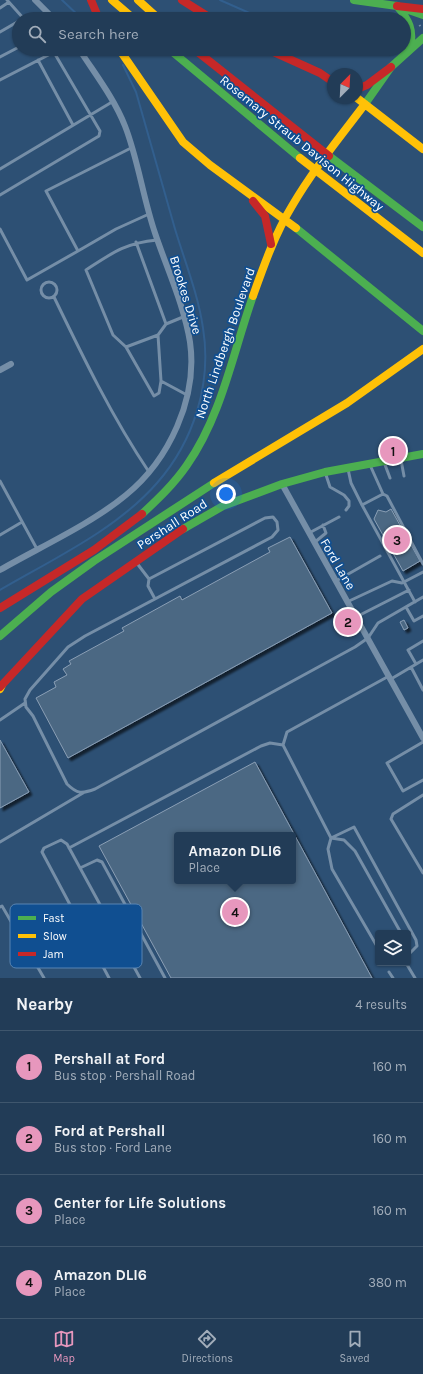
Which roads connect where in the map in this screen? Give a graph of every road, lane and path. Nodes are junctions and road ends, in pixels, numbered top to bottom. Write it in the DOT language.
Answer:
graph roads {
  1 [pos="35,0"];
  2 [pos="91,0"];
  3 [pos="112,0"];
  4 [pos="138,0"];
  5 [pos="182,0"];
  6 [pos="354,0"];
  7 [pos="8,1"];
  8 [pos="397,6"];
  9 [pos="0,8"];
  10 [pos="423,9"];
  11 [pos="18,12"];
  12 [pos="47,12"];
  13 [pos="96,12"];
  14 [pos="126,12"];
  15 [pos="151,12"];
  16 [pos="201,12"];
  17 [pos="402,12"];
  18 [pos="423,16"];
  19 [pos="423,24"];
  20 [pos="12,25"];
  21 [pos="411,25"];
  22 [pos="419,26"];
  23 [pos="0,32"];
  24 [pos="423,38"];
  25 [pos="411,44"];
  26 [pos="411,47"];
  27 [pos="12,51"];
  28 [pos="44,56"];
  29 [pos="57,56"];
  30 [pos="83,56"];
  31 [pos="124,56"];
  32 [pos="177,56"];
  33 [pos="203,56"];
  34 [pos="282,56"];
  35 [pos="402,56"];
  36 [pos="0,57"];
  37 [pos="38,60"];
  38 [pos="391,67"];
  39 [pos="324,76"];
  40 [pos="327,77"];
  41 [pos="327,78"];
  42 [pos="0,80"];
  43 [pos="363,80"];
  44 [pos="363,87"];
  45 [pos="112,102"];
  46 [pos="365,104"];
  47 [pos="91,114"];
  48 [pos="73,125"];
  49 [pos="131,148"];
  50 [pos="423,149"];
  51 [pos="0,169"];
  52 [pos="237,184"];
  53 [pos="0,195"];
  54 [pos="149,214"];
  55 [pos="284,218"];
  56 [pos="423,227"];
  57 [pos="0,229"];
  58 [pos="157,240"];
  59 [pos="136,242"];
  60 [pos="272,246"];
  61 [pos="78,251"];
  62 [pos="423,253"];
  63 [pos="54,297"];
  64 [pos="183,316"];
  65 [pos="166,324"];
  66 [pos="423,331"];
  67 [pos="158,334"];
  68 [pos="126,347"];
  69 [pos="423,348"];
  70 [pos="11,364"];
  71 [pos="0,370"];
  72 [pos="161,380"];
  73 [pos="188,395"];
  74 [pos="423,454"];
  75 [pos="400,458"];
  76 [pos="383,460"];
  77 [pos="369,463"];
  78 [pos="348,468"];
  79 [pos="149,472"];
  80 [pos="325,472"];
  81 [pos="404,476"];
  82 [pos="390,478"];
  83 [pos="0,481"];
  84 [pos="282,484"];
  85 [pos="383,494"];
  86 [pos="362,505"];
  87 [pos="346,510"];
  88 [pos="339,517"];
  89 [pos="22,522"];
  90 [pos="323,526"];
  91 [pos="308,534"];
  92 [pos="0,535"];
  93 [pos="314,543"];
  94 [pos="37,549"];
  95 [pos="380,556"];
  96 [pos="135,562"];
  97 [pos="423,564"];
  98 [pos="0,570"];
  99 [pos="423,572"];
  100 [pos="149,580"];
  101 [pos="336,581"];
  102 [pos="405,582"];
  103 [pos="409,590"];
  104 [pos="423,597"];
  105 [pos="155,599"];
  106 [pos="347,602"];
  107 [pos="415,602"];
  108 [pos="406,607"];
  109 [pos="0,608"];
  110 [pos="423,616"];
  111 [pos="356,617"];
  112 [pos="0,636"];
  113 [pos="368,638"];
  114 [pos="423,641"];
  115 [pos="423,660"];
  116 [pos="416,664"];
  117 [pos="411,667"];
  118 [pos="390,677"];
  119 [pos="1,687"];
  120 [pos="423,690"];
  121 [pos="25,703"];
  122 [pos="0,720"];
  123 [pos="423,738"];
  124 [pos="423,742"];
  125 [pos="282,745"];
  126 [pos="423,780"];
  127 [pos="83,793"];
  128 [pos="423,795"];
  129 [pos="331,838"];
  130 [pos="0,842"];
  131 [pos="69,848"];
  132 [pos="80,868"];
  133 [pos="423,873"];
  134 [pos="70,904"];
  135 [pos="100,904"];
  136 [pos="125,904"];
  137 [pos="0,907"];
  138 [pos="10,919"];
  139 [pos="399,930"];
  140 [pos="411,930"];
  141 [pos="411,931"];
  142 [pos="142,936"];
  143 [pos="375,943"];
  144 [pos="411,952"];
  145 [pos="408,966"];
  146 [pos="38,968"];
  147 [pos="104,968"];
  148 [pos="135,968"];
  149 [pos="389,972"];
  150 [pos="44,978"];
  151 [pos="109,978"];
  152 [pos="140,978"];
  153 [pos="165,978"];
  154 [pos="393,978"];
  155 [pos="415,978"];
  1 -- 12 [label="street"];
  2 -- 13 [label="main road"];
  3 -- 14 [label="main road"];
  4 -- 15 [label="main road"];
  5 -- 16 [label="main road"];
  6 -- 8 [label="main road"];
  7 -- 9 [label="lane"];
  7 -- 11 [label="lane"];
  8 -- 10 [label="main road"];
  8 -- 17 [label="main road"];
  8 -- 18 [label="main road"];
  19 -- 22 [label="path"];
  20 -- 23 [label="lane"];
  21 -- 25 [label="main road"];
  24 -- 26 [label="main road, North Lindbergh Boulevard"];
  27 -- 36 [label="lane"];
  28 -- 37 [label="lane"];
  29 -- 47 [label="lane"];
  30 -- 45 [label="street, Brookes Drive"];
  31 -- 52 [label="main road"];
  32 -- 62 [label="main road, Rosemary Straub Davison Highway"];
  33 -- 56 [label="main road, Rosemary Straub Davison Highway"];
  34 -- 39 [label="main road"];
  35 -- 38 [label="main road, North Lindbergh Boulevard"];
  37 -- 42 [label="lane"];
  37 -- 48 [label="lane"];
  38 -- 43 [label="main road"];
  38 -- 44 [label="main road"];
  38 -- 46 [label="main road, North Lindbergh Boulevard"];
  39 -- 40 [label="main road"];
  39 -- 41 [label="main road"];
  45 -- 47 [label="lane"];
  45 -- 49 [label="street, Brookes Drive"];
  46 -- 50 [label="main road"];
  46 -- 55 [label="main road, North Lindbergh Boulevard"];
  47 -- 48 [label="lane"];
  47 -- 53 [label="lane"];
  48 -- 51 [label="lane"];
  49 -- 54 [label="street, Brookes Drive"];
  49 -- 61 [label="lane"];
  52 -- 55 [label="main road"];
  52 -- 60 [label="main road"];
  54 -- 58 [label="street, Brookes Drive"];
  54 -- 61 [label="lane"];
  55 -- 60 [label="main road, North Lindbergh Boulevard"];
  55 -- 66 [label="main road"];
  57 -- 61 [label="lane"];
  58 -- 59 [label="lane"];
  58 -- 64 [label="street, Brookes Drive"];
  59 -- 65 [label="lane"];
  59 -- 68 [label="lane"];
  60 -- 109 [label="main road, North Lindbergh Boulevard"];
  63 -- 63 [label="lane"];
  63 -- 79 [label="lane"];
  64 -- 65 [label="lane"];
  64 -- 73 [label="street, Brookes Drive"];
  65 -- 67 [label="lane"];
  67 -- 68 [label="lane"];
  67 -- 72 [label="lane"];
  68 -- 72 [label="lane"];
  69 -- 112 [label="main road"];
  70 -- 71 [label="street"];
  72 -- 73 [label="lane"];
  73 -- 79 [label="street, Brookes Drive"];
  74 -- 75 [label="main road, Pershall Road"];
  75 -- 76 [label="main road, Pershall Road"];
  75 -- 81 [label="lane"];
  76 -- 77 [label="main road, Pershall Road"];
  76 -- 82 [label="lane"];
  77 -- 78 [label="main road, Pershall Road"];
  77 -- 85 [label="lane"];
  78 -- 80 [label="main road, Pershall Road"];
  78 -- 86 [label="lane"];
  79 -- 94 [label="street, Brookes Drive"];
  80 -- 84 [label="main road, Pershall Road"];
  80 -- 87 [label="lane"];
  83 -- 89 [label="lane"];
  84 -- 91 [label="street, Ford Lane"];
  84 -- 96 [label="main road, Pershall Road"];
  85 -- 86 [label="lane"];
  85 -- 97 [label="lane"];
  86 -- 102 [label="lane"];
  88 -- 90 [label="lane"];
  89 -- 92 [label="lane"];
  89 -- 94 [label="lane"];
  90 -- 91 [label="lane"];
  90 -- 93 [label="lane"];
  91 -- 93 [label="street, Ford Lane"];
  93 -- 101 [label="street, Ford Lane"];
  94 -- 98 [label="street, Brookes Drive"];
  95 -- 101 [label="lane"];
  96 -- 100 [label="lane"];
  96 -- 119 [label="main road, Pershall Road"];
  99 -- 102 [label="lane"];
  100 -- 105 [label="lane"];
  100 -- 105 [label="lane"];
  101 -- 106 [label="street, Ford Lane"];
  102 -- 103 [label="lane"];
  102 -- 106 [label="lane"];
  103 -- 107 [label="lane"];
  103 -- 111 [label="lane"];
  104 -- 107 [label="lane"];
  105 -- 121 [label="lane"];
  106 -- 111 [label="street, Ford Lane"];
  107 -- 108 [label="lane"];
  108 -- 110 [label="lane"];
  108 -- 113 [label="lane"];
  111 -- 113 [label="street, Ford Lane"];
  113 -- 118 [label="street, Ford Lane"];
  113 -- 127 [label="lane"];
  114 -- 116 [label="lane"];
  115 -- 116 [label="lane"];
  116 -- 117 [label="lane"];
  117 -- 118 [label="lane"];
  117 -- 120 [label="lane"];
  118 -- 123 [label="street, Ford Lane"];
  118 -- 125 [label="lane"];
  121 -- 122 [label="lane"];
  121 -- 127 [label="lane"];
  124 -- 126 [label="lane"];
  125 -- 129 [label="lane"];
  125 -- 131 [label="lane"];
  127 -- 130 [label="lane"];
  128 -- 133 [label="lane"];
  129 -- 139 [label="lane"];
  129 -- 140 [label="lane"];
  129 -- 143 [label="lane"];
  131 -- 132 [label="lane"];
  131 -- 134 [label="lane"];
  132 -- 135 [label="lane"];
  132 -- 136 [label="lane"];
  137 -- 138 [label="lane"];
  141 -- 144 [label="lane"];
  142 -- 153 [label="lane"];
  145 -- 155 [label="lane"];
  146 -- 150 [label="lane"];
  147 -- 151 [label="lane"];
  148 -- 152 [label="lane"];
  149 -- 154 [label="lane"];
}
